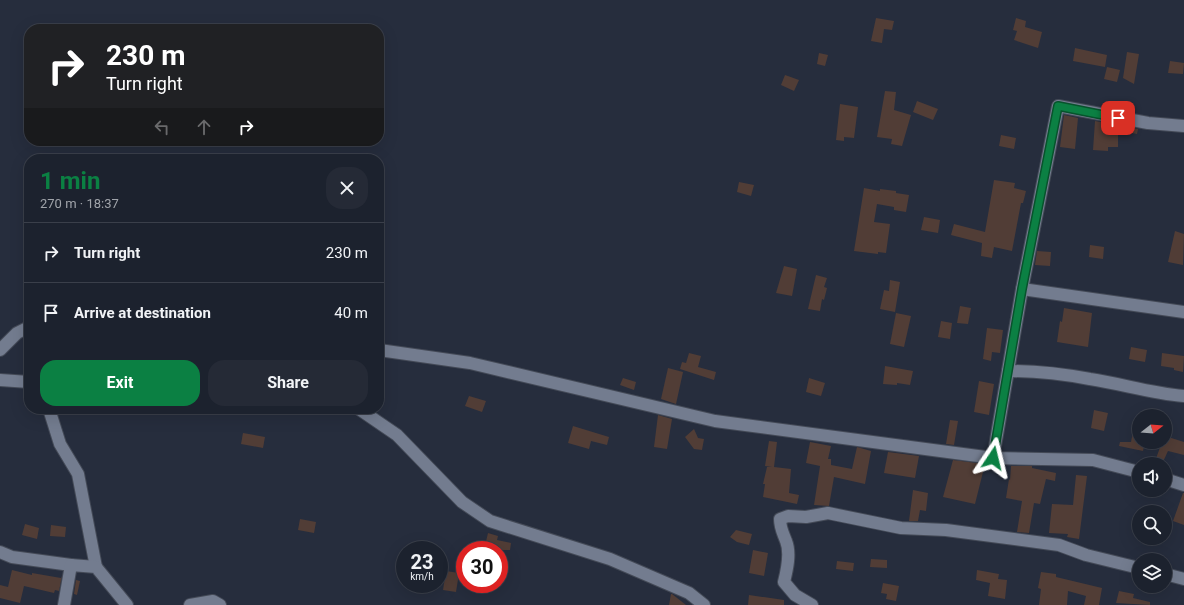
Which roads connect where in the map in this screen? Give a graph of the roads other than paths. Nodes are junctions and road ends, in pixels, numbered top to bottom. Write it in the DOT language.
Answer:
graph roads {
  1 [pos="1184,126"];
  2 [pos="1022,289"];
  3 [pos="1184,312"];
  4 [pos="24,330"];
  5 [pos="0,350"];
  6 [pos="384,351"];
  7 [pos="1008,371"];
  8 [pos="0,380"];
  9 [pos="24,382"];
  10 [pos="1184,396"];
  11 [pos="51,414"];
  12 [pos="366,414"];
  13 [pos="993,458"];
  14 [pos="1132,470"];
  15 [pos="1172,482"];
  16 [pos="1184,485"];
  17 [pos="0,552"];
  18 [pos="71,565"];
  19 [pos="1132,566"];
  20 [pos="96,567"];
  21 [pos="1172,576"];
  22 [pos="1184,579"];
  23 [pos="64,605"];
  24 [pos="127,605"];
  25 [pos="190,605"];
  26 [pos="220,605"];
  27 [pos="704,605"];
  28 [pos="812,605"];
  1 -- 2 [label="street"];
  2 -- 3 [label="street"];
  2 -- 7 [label="street"];
  4 -- 5 [label="street"];
  6 -- 13 [label="street"];
  7 -- 10 [label="street"];
  7 -- 13 [label="street"];
  8 -- 9 [label="street"];
  11 -- 20 [label="street"];
  12 -- 27 [label="street"];
  13 -- 14 [label="street"];
  15 -- 16 [label="street"];
  17 -- 18 [label="street"];
  18 -- 20 [label="street"];
  18 -- 23 [label="street"];
  19 -- 28 [label="street"];
  20 -- 24 [label="street"];
  21 -- 22 [label="street"];
  25 -- 26 [label="street"];
}
